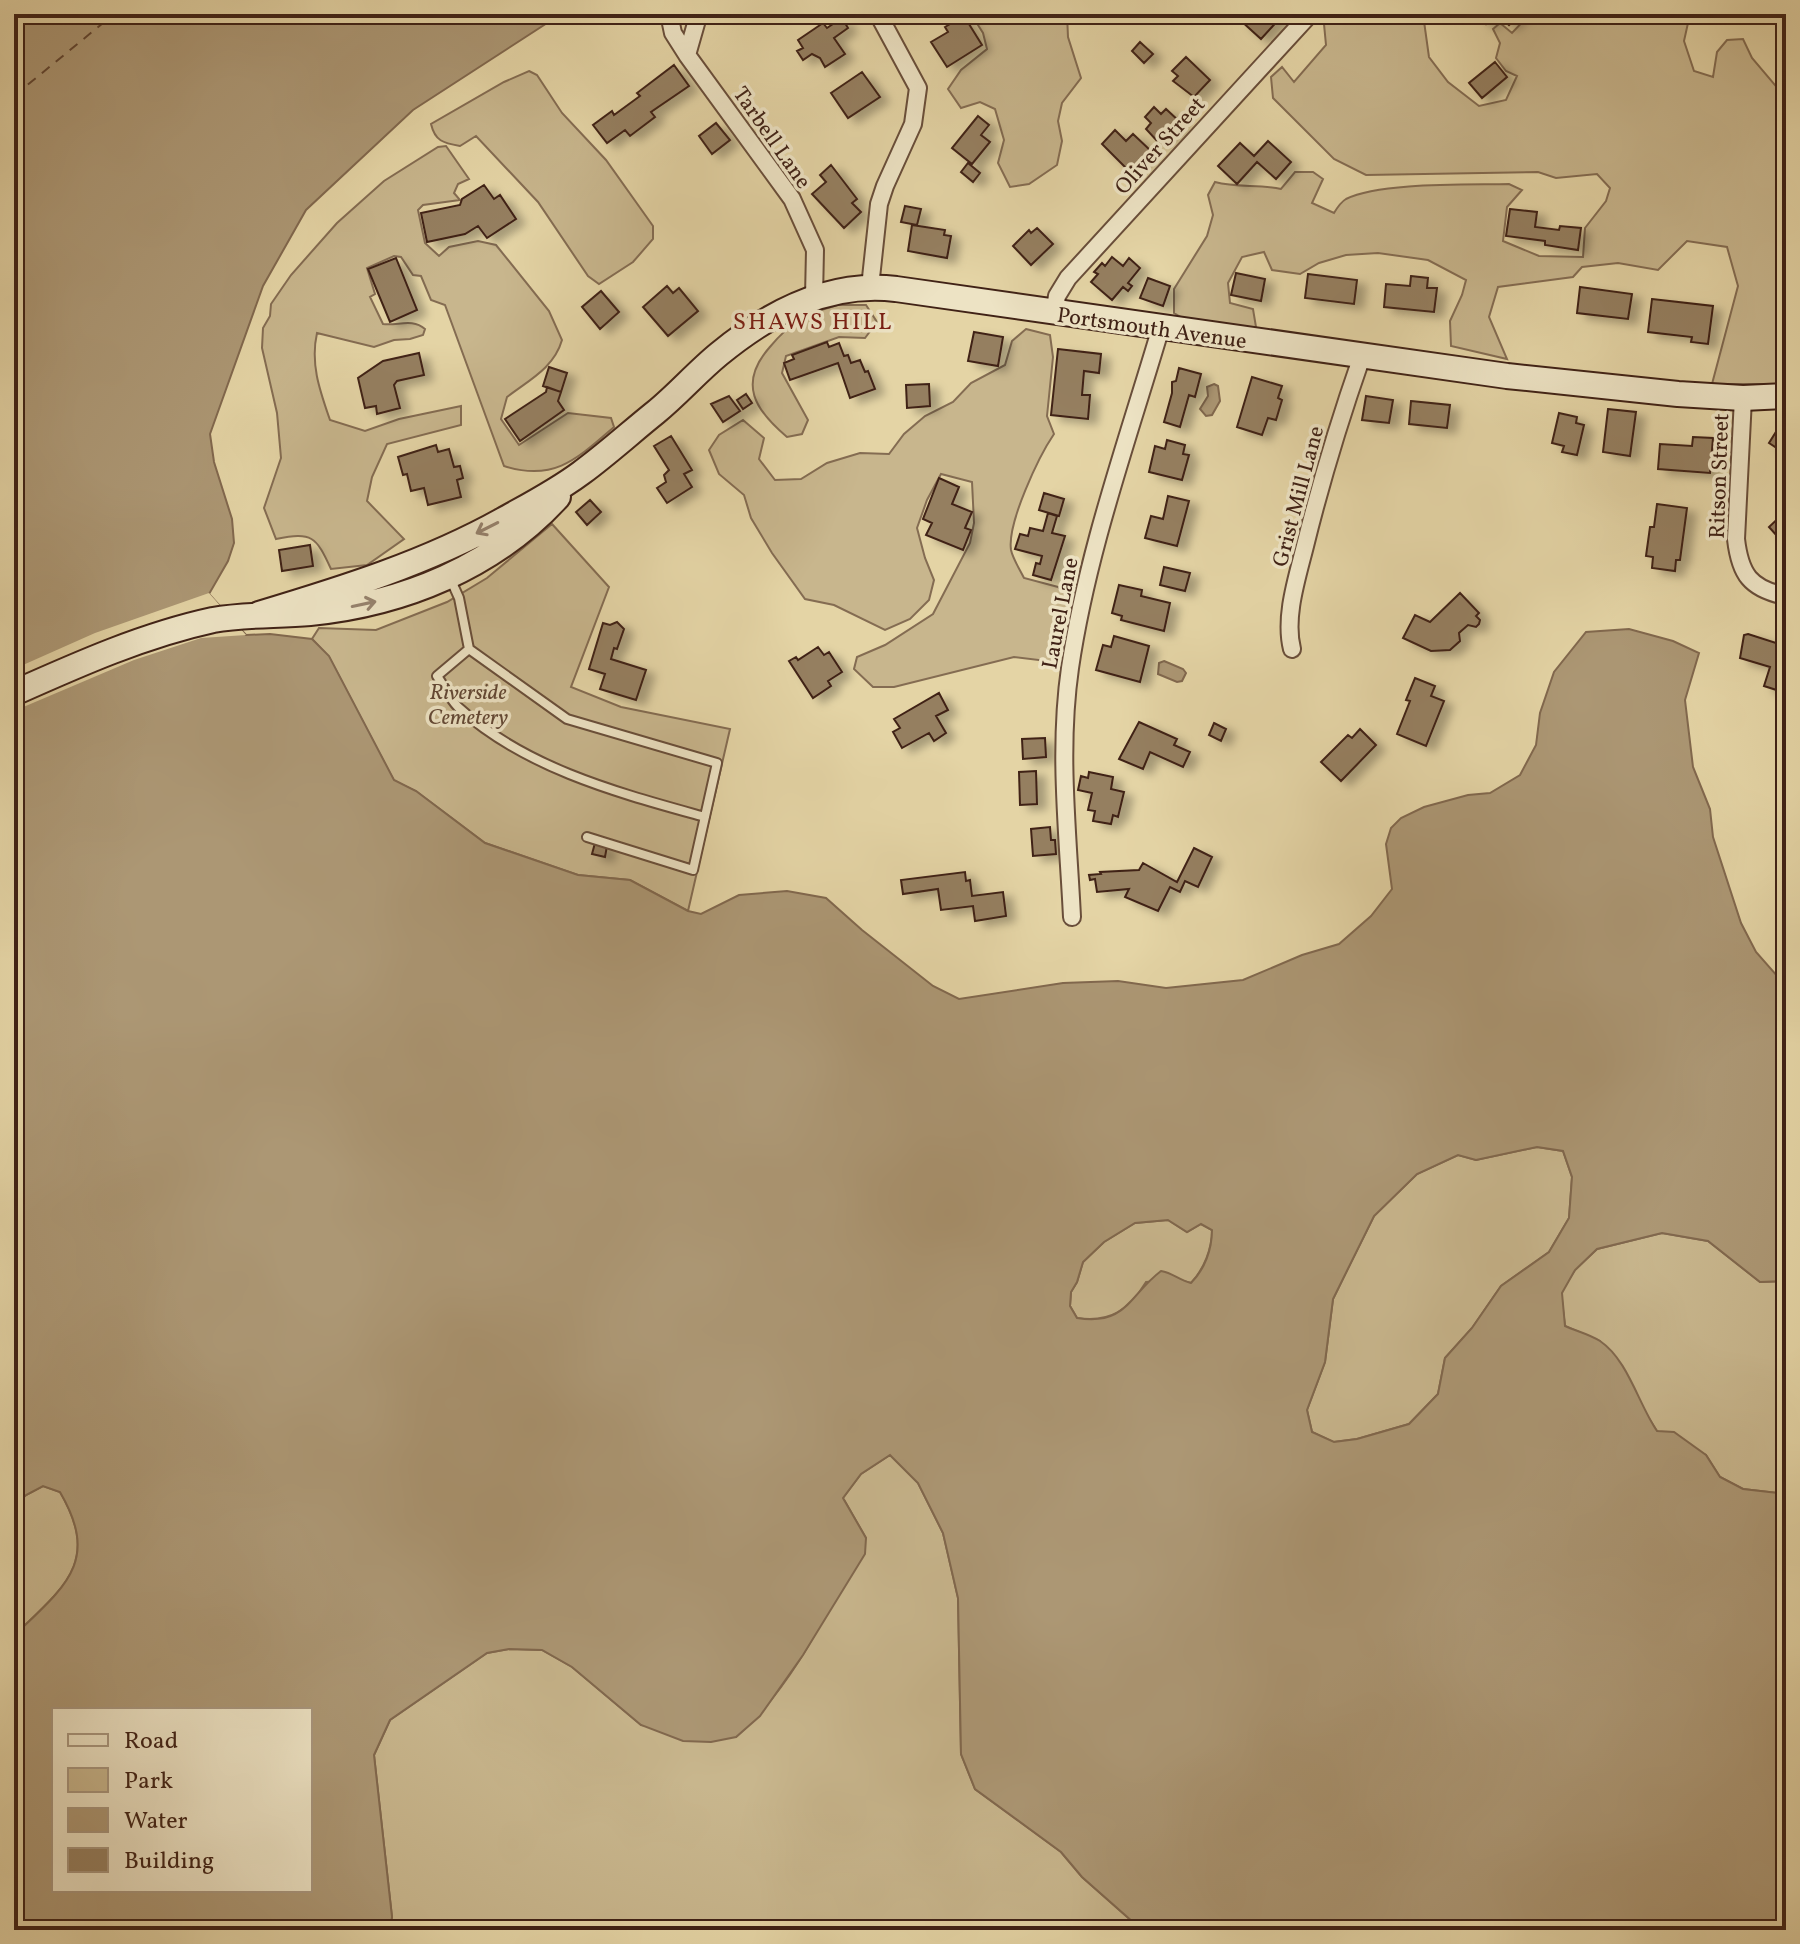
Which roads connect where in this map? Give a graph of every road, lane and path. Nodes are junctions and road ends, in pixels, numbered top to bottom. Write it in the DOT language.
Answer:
graph roads {
  1 [pos="669,14"];
  2 [pos="696,14"];
  3 [pos="878,14"];
  4 [pos="1310,14"];
  5 [pos="687,55"];
  6 [pos="870,287"];
  7 [pos="814,297"];
  8 [pos="1054,313"];
  9 [pos="1161,327"];
  10 [pos="1362,356"];
  11 [pos="1786,396"];
  12 [pos="1743,398"];
  13 [pos="578,475"];
  14 [pos="450,577"];
  15 [pos="1786,596"];
  16 [pos="259,614"];
  17 [pos="469,649"];
  18 [pos="1292,649"];
  19 [pos="14,693"];
  20 [pos="705,817"];
  21 [pos="587,837"];
  22 [pos="1072,917"];
  1 -- 5 [label="street, Tarbell Lane"];
  2 -- 5 [label="street"];
  3 -- 6 [label="street"];
  4 -- 8 [label="street, Oliver Street"];
  5 -- 7 [label="street, Tarbell Lane"];
  6 -- 7 [label="main road, Portsmouth Avenue"];
  6 -- 8 [label="main road, Portsmouth Avenue"];
  7 -- 13 [label="main road, Portsmouth Avenue"];
  8 -- 9 [label="main road, Portsmouth Avenue"];
  9 -- 10 [label="main road, Portsmouth Avenue"];
  9 -- 22 [label="street, Laurel Lane"];
  10 -- 12 [label="main road, Portsmouth Avenue"];
  10 -- 18 [label="street, Grist Mill Lane"];
  11 -- 12 [label="main road, Portsmouth Avenue"];
  12 -- 15 [label="street, Ritson Street"];
  13 -- 14 [label="main road, Portsmouth Avenue"];
  13 -- 16 [label="main road, Portsmouth Avenue, one-way"];
  16 -- 14 [label="main road, Portsmouth Avenue, one-way"];
  14 -- 17 [label="lane"];
  16 -- 19 [label="main road, Portsmouth Avenue"];
  17 -- 20 [label="lane"];
  17 -- 20 [label="lane"];
  20 -- 21 [label="lane"];
}
